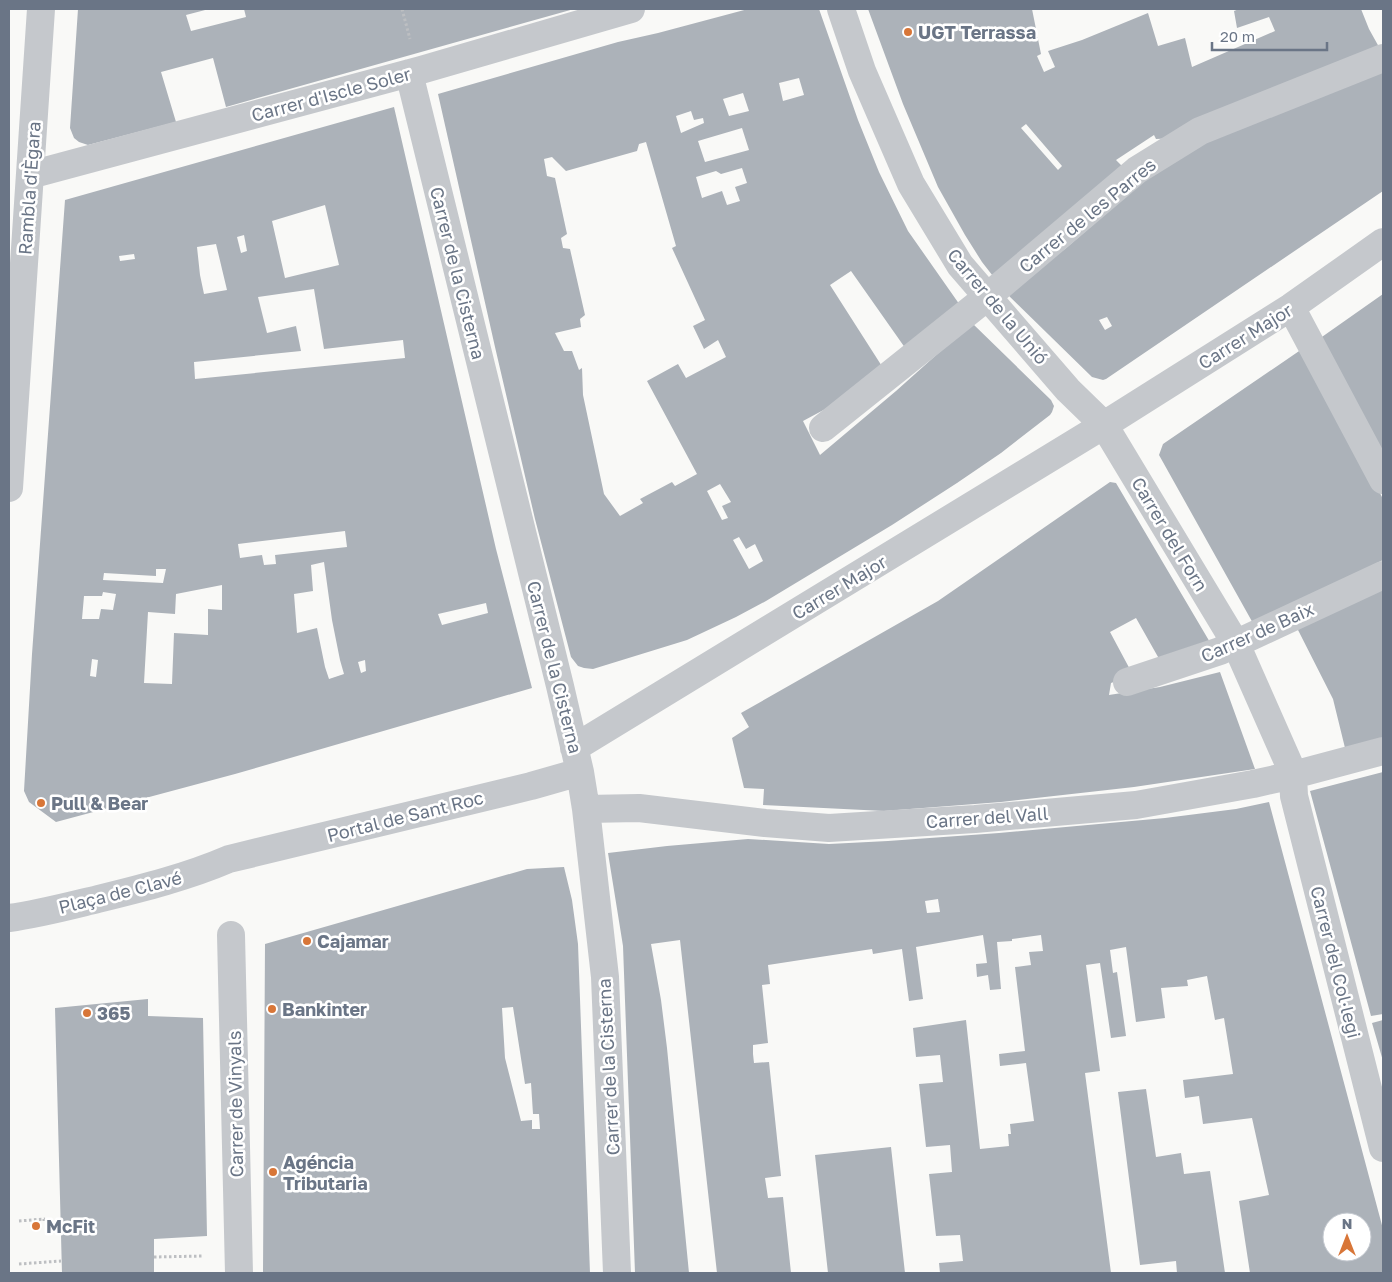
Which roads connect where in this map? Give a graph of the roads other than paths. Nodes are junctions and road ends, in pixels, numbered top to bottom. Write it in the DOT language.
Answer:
graph roads {
  1 [pos="41,9"];
  2 [pos="631,9"];
  3 [pos="841,9"];
  4 [pos="1383,58"];
  5 [pos="409,73"];
  6 [pos="30,175"];
  7 [pos="1383,242"];
  8 [pos="987,297"];
  9 [pos="1291,307"];
  10 [pos="1104,425"];
  11 [pos="823,428"];
  12 [pos="1109,456"];
  13 [pos="1383,480"];
  14 [pos="9,488"];
  15 [pos="1383,575"];
  16 [pos="1236,644"];
  17 [pos="1127,682"];
  18 [pos="1383,751"];
  19 [pos="577,760"];
  20 [pos="1293,775"];
  21 [pos="586,808"];
  22 [pos="229,859"];
  23 [pos="9,918"];
  24 [pos="231,935"];
  25 [pos="1383,1148"];
  26 [pos="238,1273"];
  27 [pos="617,1273"];
  1 -- 6 [label="street, Rambla d'Ègara"];
  2 -- 5 [label="street, Carrer d'Iscle Soler"];
  3 -- 8 [label="street, Carrer de la Unió"];
  4 -- 8 [label="street, Carrer de les Parres"];
  5 -- 6 [label="street, Carrer d'Iscle Soler"];
  5 -- 19 [label="street, Carrer de la Cisterna"];
  6 -- 14 [label="street, Rambla d'Ègara"];
  7 -- 9 [label="street, Carrer Major"];
  8 -- 10 [label="street, Carrer de la Unió"];
  8 -- 11 [label="street, Carrer de les Parres"];
  9 -- 10 [label="street, Carrer Major"];
  9 -- 13 [label="street"];
  10 -- 12 [label="street"];
  10 -- 16 [label="street, Carrer del Forn"];
  10 -- 19 [label="street, Carrer Major"];
  15 -- 16 [label="street, Carrer de Baix"];
  16 -- 17 [label="street, Carrer de Baix"];
  16 -- 20 [label="street, Carrer del Forn"];
  18 -- 20 [label="street, Carrer del Vall"];
  19 -- 21 [label="street, Carrer de la Cisterna"];
  19 -- 22 [label="street, Portal de Sant Roc"];
  20 -- 21 [label="street, Carrer del Vall"];
  20 -- 25 [label="street, Carrer del Col·legi"];
  21 -- 27 [label="street, Carrer de la Cisterna"];
  22 -- 23 [label="street, Plaça de Clavé"];
  24 -- 26 [label="street, Carrer de Vinyals"];
}
